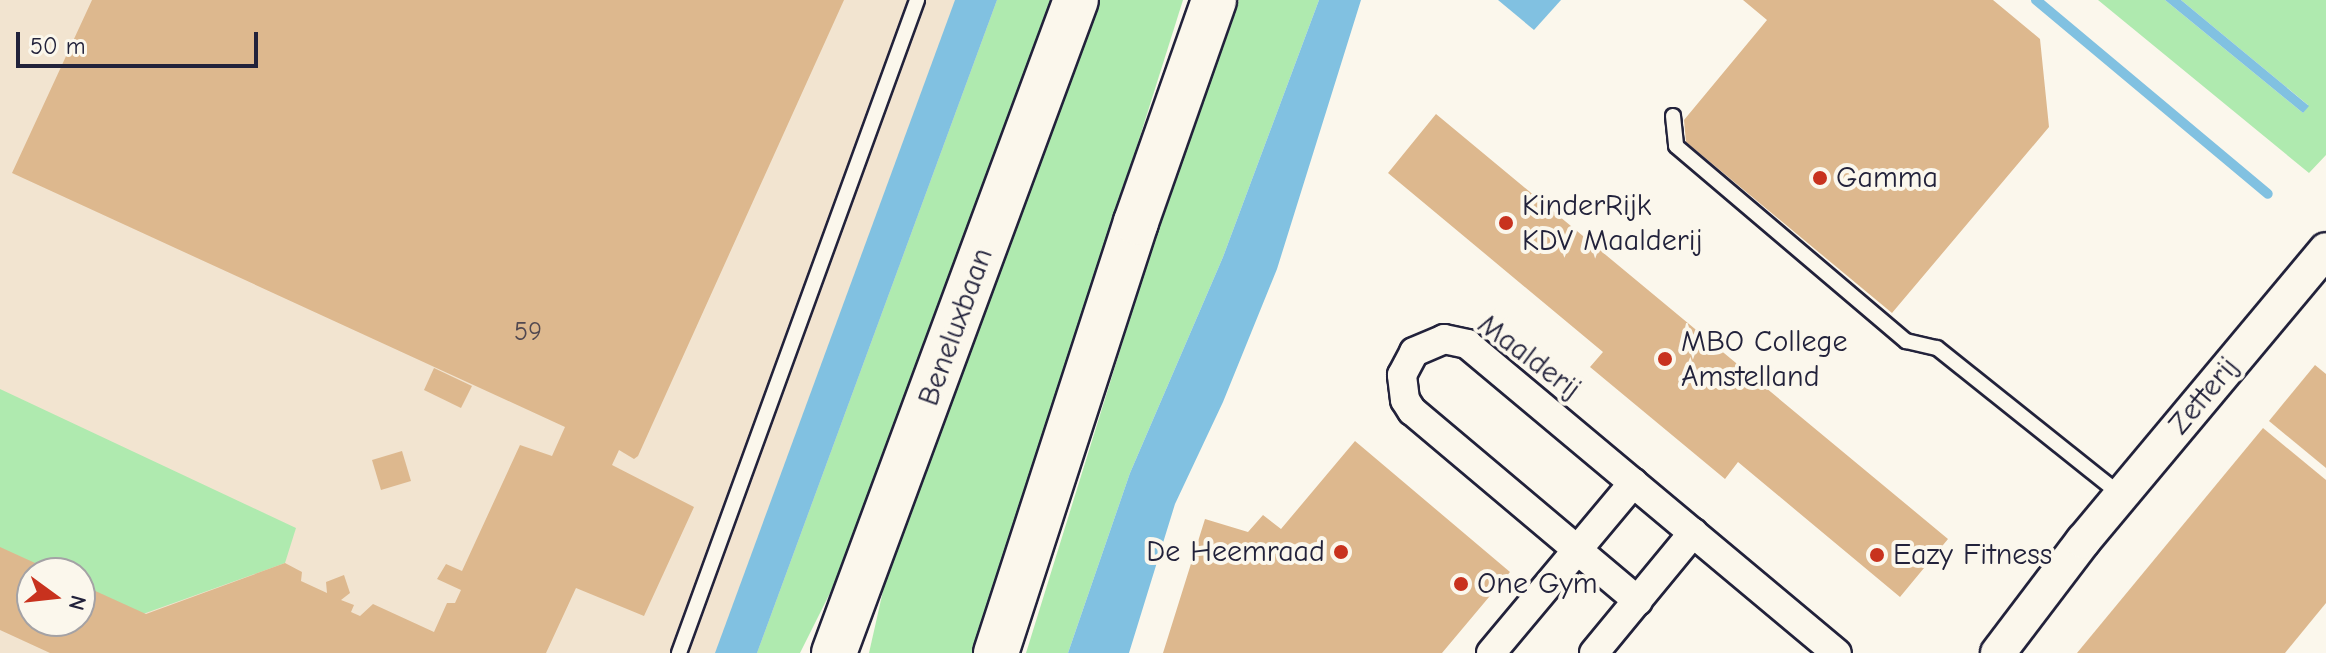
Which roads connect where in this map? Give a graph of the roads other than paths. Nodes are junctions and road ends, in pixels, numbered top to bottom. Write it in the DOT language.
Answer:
graph roads {
  1 [pos="917,0"];
  2 [pos="1076,0"];
  3 [pos="1214,0"];
  4 [pos="1673,116"];
  5 [pos="2326,250"];
  6 [pos="1633,483"];
  7 [pos="2122,495"];
  8 [pos="1693,533"];
  9 [pos="2083,541"];
  10 [pos="1577,550"];
  11 [pos="1638,601"];
  12 [pos="679,653"];
  13 [pos="834,653"];
  14 [pos="996,653"];
  15 [pos="1491,653"];
  16 [pos="1594,653"];
  17 [pos="1837,653"];
  18 [pos="1972,653"];
  19 [pos="1998,653"];
  1 -- 12 [label="lane"];
  2 -- 13 [label="main road, Beneluxbaan"];
  3 -- 14 [label="main road"];
  4 -- 7 [label="lane"];
  5 -- 7 [label="street, Zetterij"];
  6 -- 8 [label="street, Maalderij"];
  6 -- 10 [label="street"];
  6 -- 10 [label="street, Maalderij"];
  7 -- 9 [label="street, Zetterij"];
  8 -- 11 [label="street"];
  8 -- 17 [label="street, Maalderij"];
  9 -- 18 [label="street, Zetterij"];
  9 -- 19 [label="street, Zetterij"];
  10 -- 11 [label="street, Maalderij"];
  10 -- 15 [label="street"];
  11 -- 16 [label="street"];
}
